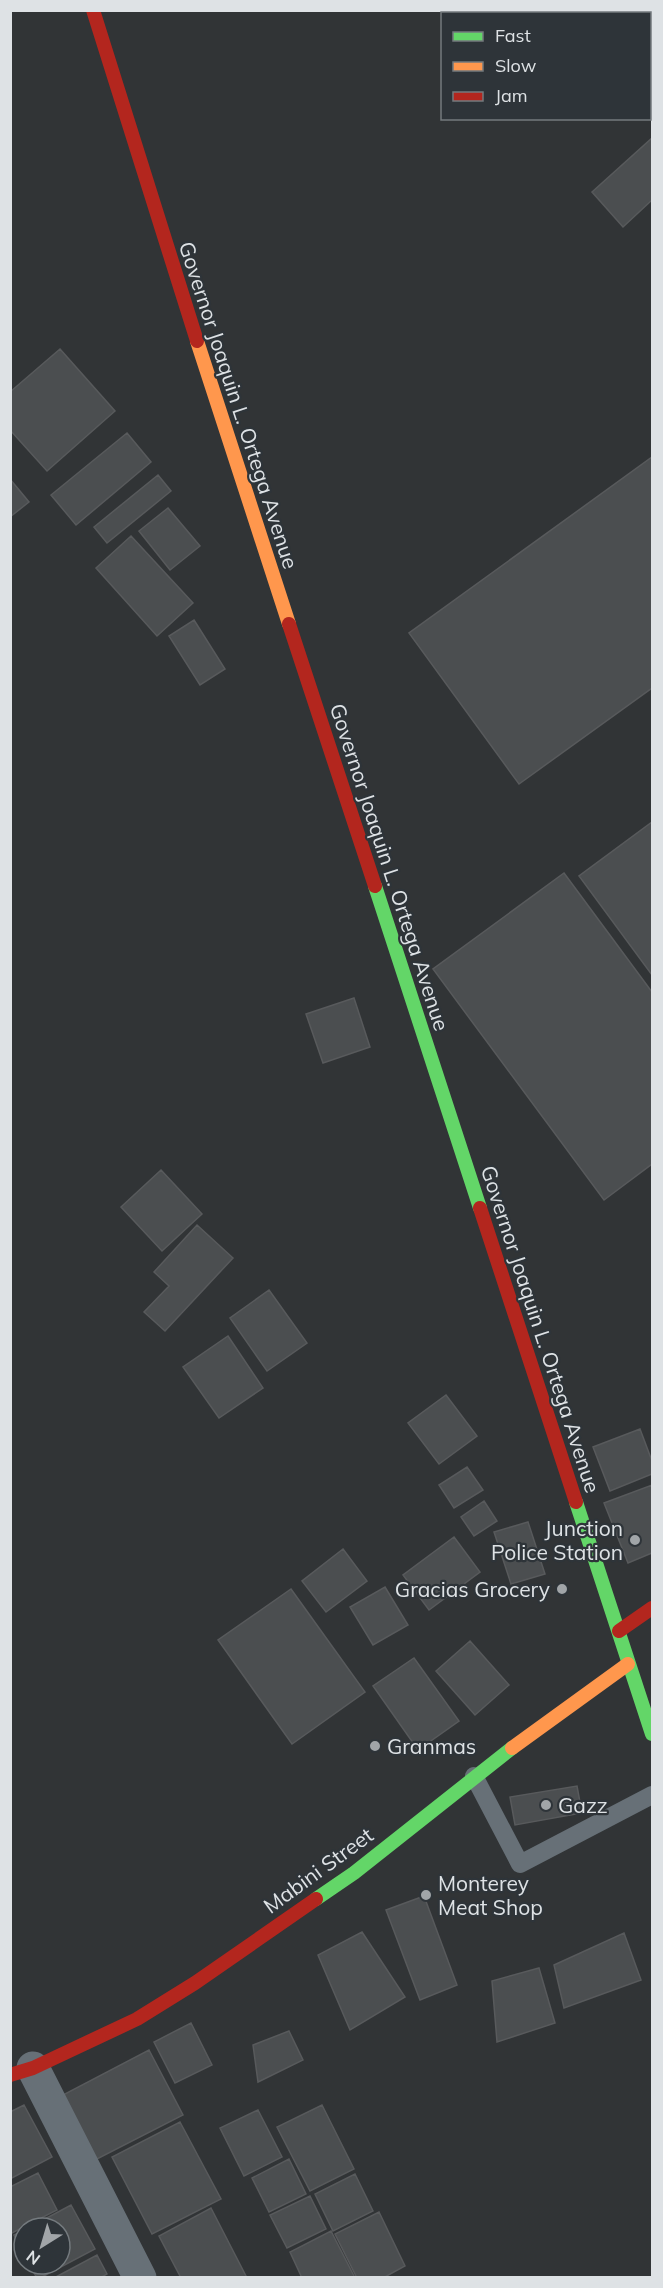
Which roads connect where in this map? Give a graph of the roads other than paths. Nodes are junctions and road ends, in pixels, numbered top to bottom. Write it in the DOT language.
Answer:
graph roads {
  1 [pos="93,10"];
  2 [pos="652,1608"];
  3 [pos="619,1631"];
  4 [pos="628,1664"];
  5 [pos="652,1734"];
  6 [pos="474,1776"];
  7 [pos="652,1795"];
  8 [pos="22,2071"];
  9 [pos="140,2277"];
  1 -- 3 [label="main road, Governor Joaquin L. Ortega Avenue"];
  2 -- 3 [label="main road"];
  3 -- 4 [label="main road, Governor Joaquin L. Ortega Avenue"];
  4 -- 5 [label="main road, Governor Joaquin L. Ortega Avenue"];
  4 -- 6 [label="main road, Mabini Street"];
  6 -- 7 [label="lane"];
  6 -- 8 [label="main road, Mabini Street"];
  8 -- 9 [label="street"];
}
